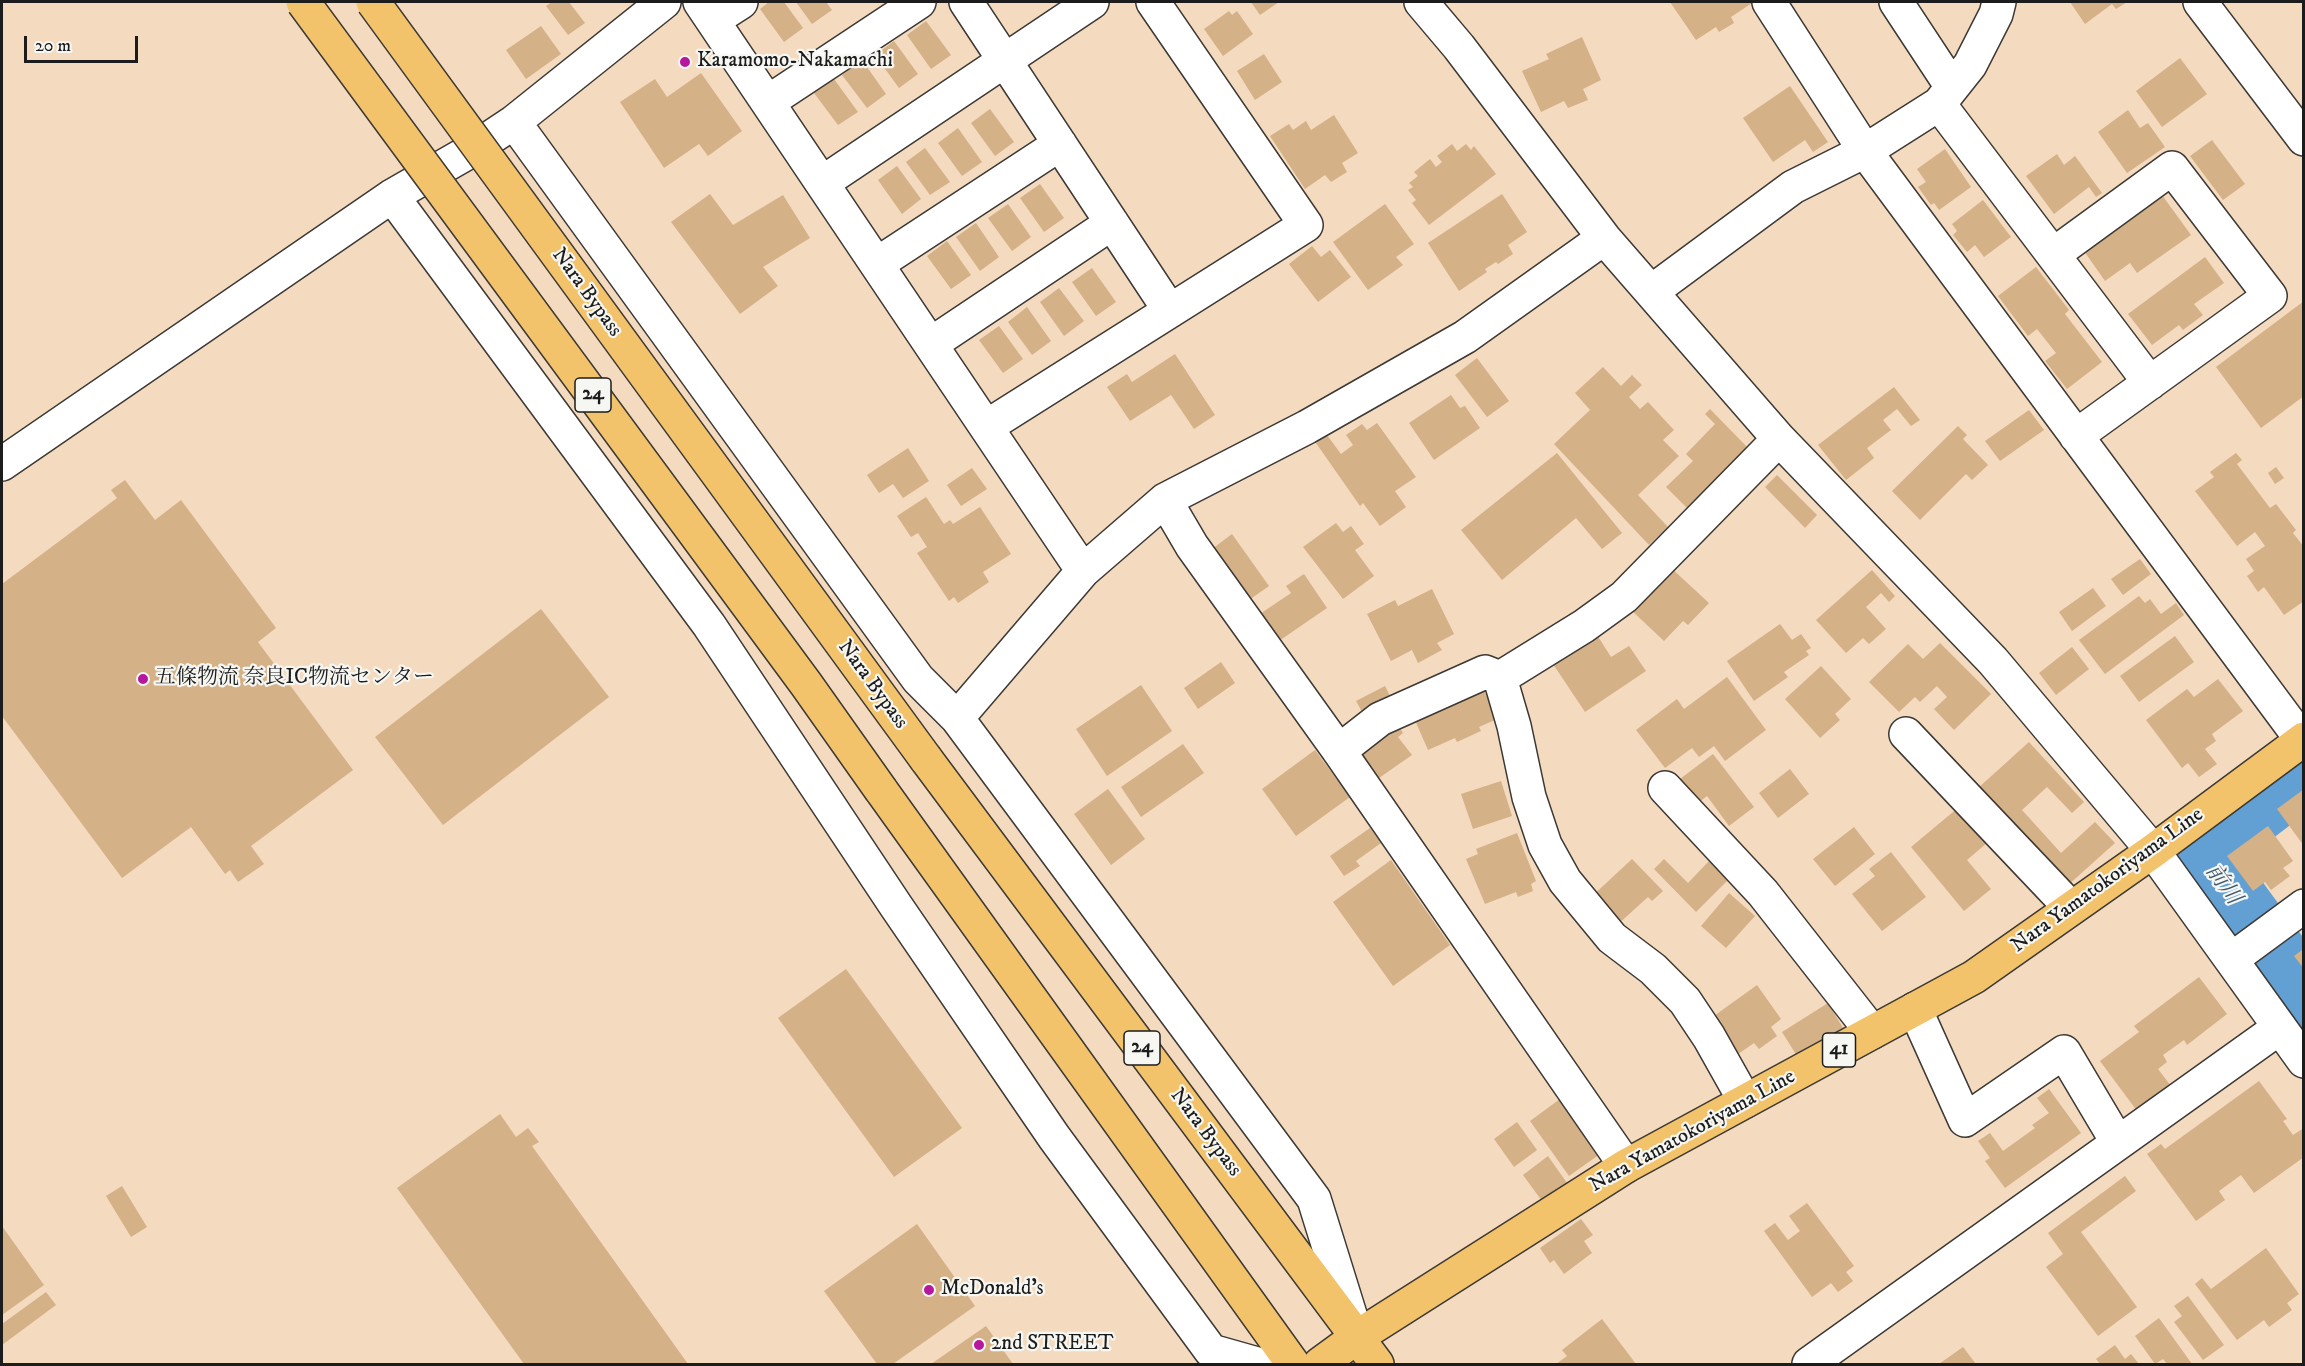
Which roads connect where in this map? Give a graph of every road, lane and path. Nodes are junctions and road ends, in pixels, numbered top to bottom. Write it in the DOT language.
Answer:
graph roads {
  1 [pos="303,2"];
  2 [pos="364,2"];
  3 [pos="373,2"];
  4 [pos="664,2"];
  5 [pos="741,2"];
  6 [pos="919,2"];
  7 [pos="966,2"];
  8 [pos="1092,2"];
  9 [pos="1153,2"];
  10 [pos="1421,2"];
  11 [pos="1769,2"];
  12 [pos="1896,2"];
  13 [pos="1999,2"];
  14 [pos="2200,2"];
  15 [pos="707,11"];
  16 [pos="1004,60"];
  17 [pos="1946,96"];
  18 [pos="768,102"];
  19 [pos="514,122"];
  20 [pos="2304,139"];
  21 [pos="1060,144"];
  22 [pos="472,150"];
  23 [pos="1865,151"];
  24 [pos="822,183"];
  25 [pos="392,196"];
  26 [pos="1112,223"];
  27 [pos="1604,238"];
  28 [pos="2054,255"];
  29 [pos="877,264"];
  30 [pos="1651,292"];
  31 [pos="1170,311"];
  32 [pos="931,344"];
  33 [pos="2150,383"];
  34 [pos="986,427"];
  35 [pos="2076,436"];
  36 [pos="1779,439"];
  37 [pos="2,464"];
  38 [pos="1165,500"];
  39 [pos="1083,571"];
  40 [pos="1500,678"];
  41 [pos="957,718"];
  42 [pos="1906,734"];
  43 [pos="2303,739"];
  44 [pos="1339,751"];
  45 [pos="1665,788"];
  46 [pos="2153,851"];
  47 [pos="2304,906"];
  48 [pos="2072,908"];
  49 [pos="2232,959"];
  50 [pos="1915,1009"];
  51 [pos="2279,1028"];
  52 [pos="1872,1032"];
  53 [pos="2304,1061"];
  54 [pos="1745,1101"];
  55 [pos="2118,1143"];
  56 [pos="1626,1166"];
  57 [pos="1357,1337"];
  58 [pos="1257,1365"];
  59 [pos="1293,1365"];
  60 [pos="1320,1365"];
  61 [pos="1377,1365"];
  62 [pos="1809,1365"];
  1 -- 59 [label="main road, 24, bridge"];
  2 -- 22 [label="street"];
  3 -- 57 [label="main road, Nara Bypass / 24, bridge"];
  4 -- 19 [label="street"];
  5 -- 15 [label="street"];
  6 -- 18 [label="street"];
  7 -- 16 [label="street"];
  8 -- 16 [label="street"];
  9 -- 31 [label="street"];
  10 -- 27 [label="street"];
  11 -- 23 [label="street"];
  12 -- 17 [label="street"];
  13 -- 17 [label="street"];
  14 -- 20 [label="street"];
  15 -- 18 [label="street"];
  16 -- 21 [label="street"];
  16 -- 24 [label="street"];
  17 -- 23 [label="street"];
  17 -- 28 [label="street"];
  18 -- 24 [label="street"];
  19 -- 22 [label="street"];
  19 -- 41 [label="street"];
  21 -- 26 [label="street"];
  21 -- 29 [label="street"];
  22 -- 25 [label="street"];
  23 -- 30 [label="street"];
  23 -- 35 [label="street"];
  24 -- 29 [label="street"];
  25 -- 37 [label="street"];
  25 -- 58 [label="street"];
  26 -- 31 [label="street"];
  26 -- 32 [label="street"];
  27 -- 30 [label="street"];
  27 -- 38 [label="street"];
  28 -- 33 [label="street"];
  28 -- 33 [label="street"];
  29 -- 32 [label="street"];
  30 -- 36 [label="street"];
  31 -- 34 [label="street"];
  32 -- 34 [label="street"];
  33 -- 35 [label="street"];
  34 -- 39 [label="street"];
  35 -- 43 [label="street"];
  36 -- 40 [label="street"];
  36 -- 46 [label="street"];
  38 -- 39 [label="street"];
  38 -- 44 [label="street"];
  39 -- 41 [label="street"];
  40 -- 44 [label="street"];
  40 -- 54 [label="street"];
  41 -- 57 [label="street"];
  42 -- 48 [label="street"];
  43 -- 46 [label="main road, Nara Yamatokoriyama Line / 41"];
  44 -- 56 [label="street"];
  45 -- 52 [label="street"];
  46 -- 48 [label="main road, Nara Yamatokoriyama Line / 41"];
  46 -- 49 [label="street"];
  47 -- 49 [label="street"];
  48 -- 50 [label="main road, Nara Yamatokoriyama Line / 41"];
  49 -- 51 [label="street"];
  50 -- 52 [label="main road, Nara Yamatokoriyama Line / 41"];
  50 -- 55 [label="street"];
  51 -- 53 [label="street"];
  51 -- 55 [label="street"];
  52 -- 54 [label="main road, Nara Yamatokoriyama Line / 41"];
  54 -- 56 [label="main road, Nara Yamatokoriyama Line / 41"];
  55 -- 62 [label="street"];
  56 -- 57 [label="main road, Nara Yamatokoriyama Line / 41"];
  57 -- 60 [label="main road, Nara Yamatokoriyama Line / 41"];
  57 -- 61 [label="main road, Nara Bypass / 24"];
}
